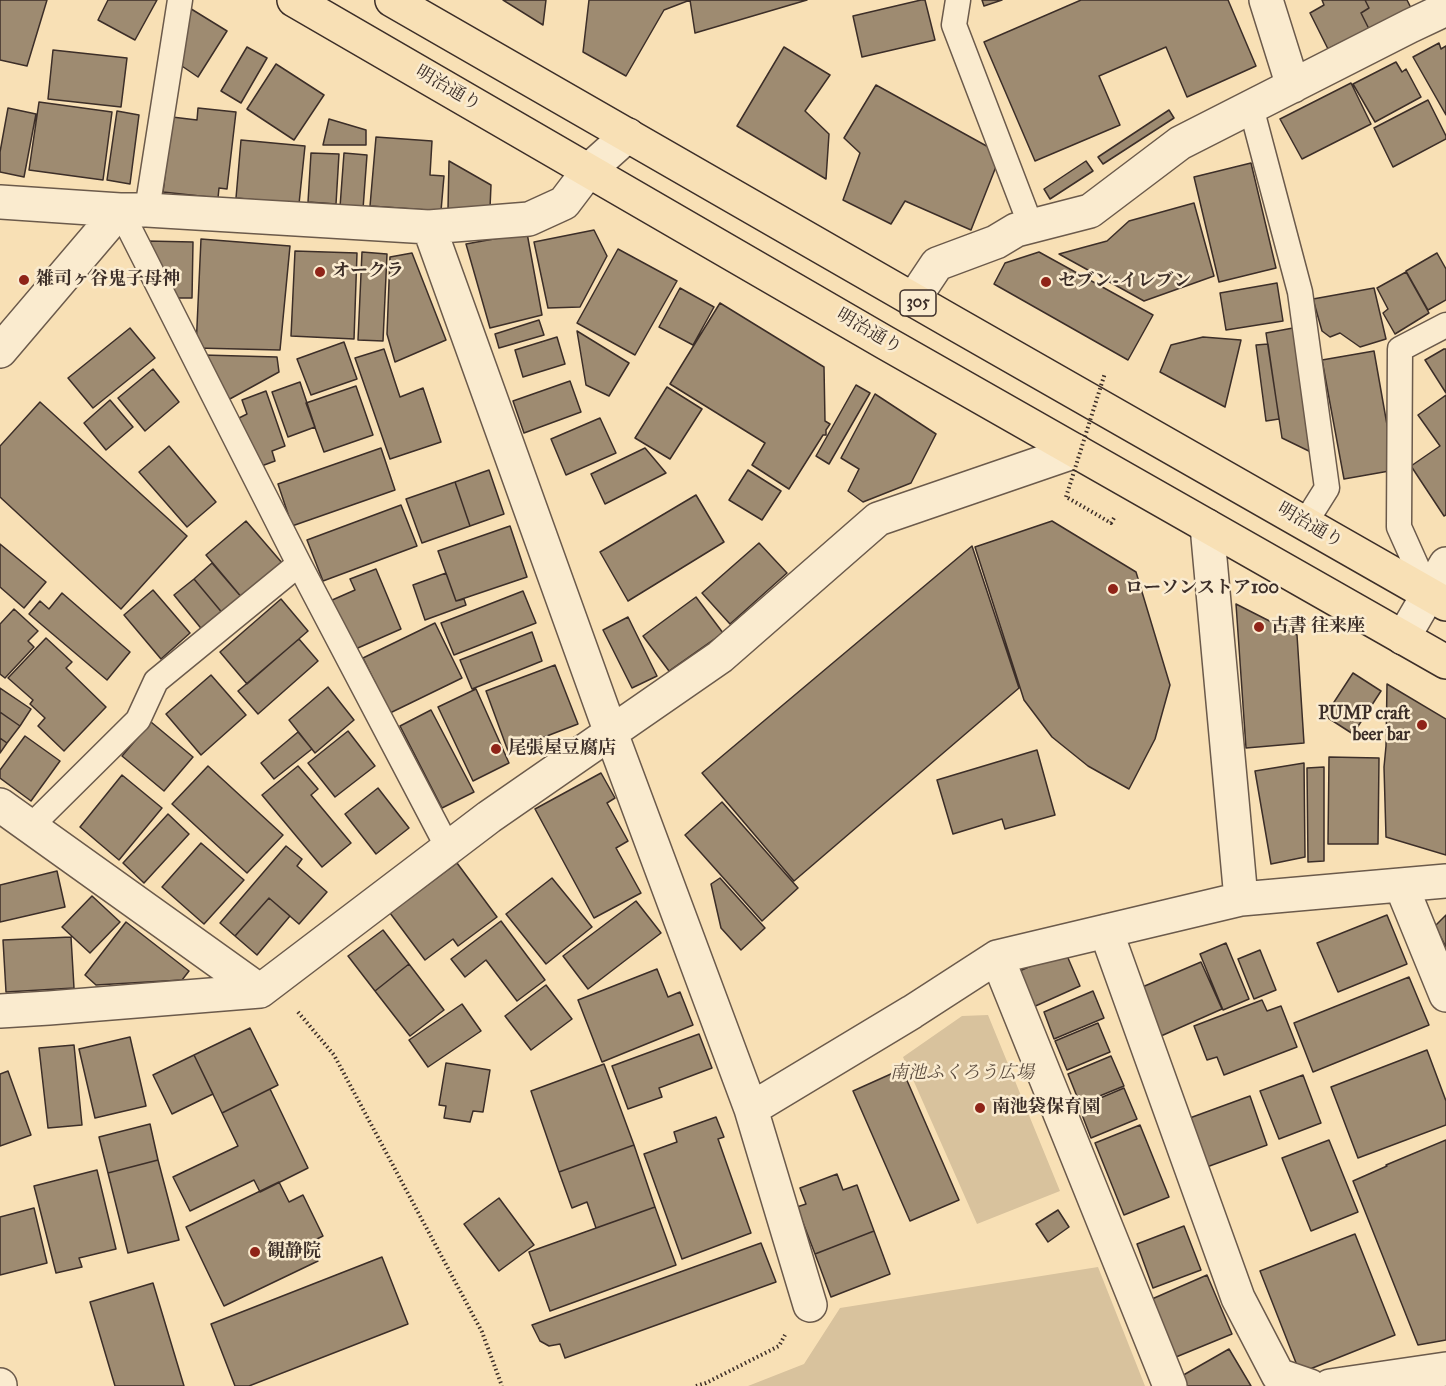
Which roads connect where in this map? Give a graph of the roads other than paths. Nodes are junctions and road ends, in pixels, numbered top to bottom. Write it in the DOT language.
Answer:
graph roads {
  1 [pos="180,0"];
  2 [pos="294,0"];
  3 [pos="393,0"];
  4 [pos="958,0"];
  5 [pos="1266,0"];
  6 [pos="1446,9"];
  7 [pos="1293,86"];
  8 [pos="1251,107"];
  9 [pos="628,135"];
  10 [pos="589,171"];
  11 [pos="0,202"];
  12 [pos="133,210"];
  13 [pos="1031,226"];
  14 [pos="429,227"];
  15 [pos="913,300"];
  16 [pos="1446,325"];
  17 [pos="0,351"];
  18 [pos="1076,451"];
  19 [pos="1305,524"];
  20 [pos="1207,526"];
  21 [pos="299,564"];
  22 [pos="1446,564"];
  23 [pos="1437,599"];
  24 [pos="1403,638"];
  25 [pos="1446,662"];
  26 [pos="611,734"];
  27 [pos="0,805"];
  28 [pos="31,825"];
  29 [pos="448,848"];
  30 [pos="1446,881"];
  31 [pos="1401,885"];
  32 [pos="1241,898"];
  33 [pos="1106,931"];
  34 [pos="997,957"];
  35 [pos="266,986"];
  36 [pos="1446,995"];
  37 [pos="0,1011"];
  38 [pos="751,1109"];
  39 [pos="808,1300"];
  40 [pos="1446,1369"];
  41 [pos="1170,1386"];
  42 [pos="1310,1386"];
  43 [pos="1330,1386"];
  1 -- 12 [label="lane"];
  2 -- 10 [label="main road, 明治通り"];
  3 -- 9 [label="main road, 明治通り / 305"];
  4 -- 13 [label="lane"];
  5 -- 7 [label="street"];
  6 -- 7 [label="street"];
  7 -- 8 [label="street"];
  8 -- 13 [label="street"];
  8 -- 19 [label="lane"];
  9 -- 10 [label="street"];
  9 -- 15 [label="main road, 明治通り / 305"];
  10 -- 14 [label="street"];
  10 -- 18 [label="main road, 明治通り"];
  11 -- 12 [label="street"];
  12 -- 14 [label="street"];
  12 -- 17 [label="street"];
  12 -- 21 [label="lane"];
  13 -- 15 [label="street"];
  14 -- 26 [label="street"];
  15 -- 19 [label="main road, 明治通り / 305"];
  16 -- 23 [label="lane"];
  18 -- 20 [label="main road, 明治通り"];
  18 -- 26 [label="street"];
  19 -- 23 [label="main road, 明治通り / 305"];
  20 -- 24 [label="main road, 明治通り"];
  20 -- 32 [label="street"];
  21 -- 28 [label="lane"];
  21 -- 29 [label="lane"];
  22 -- 23 [label="street"];
  23 -- 24 [label="street"];
  24 -- 25 [label="main road, 明治通り"];
  26 -- 29 [label="street"];
  26 -- 38 [label="street"];
  27 -- 28 [label="street"];
  28 -- 35 [label="street"];
  29 -- 35 [label="street"];
  30 -- 31 [label="street"];
  31 -- 32 [label="street"];
  31 -- 36 [label="street"];
  32 -- 33 [label="street"];
  33 -- 34 [label="street"];
  33 -- 42 [label="street"];
  34 -- 38 [label="street"];
  34 -- 41 [label="street"];
  35 -- 37 [label="street"];
  38 -- 39 [label="street"];
  40 -- 43 [label="street"];
}
